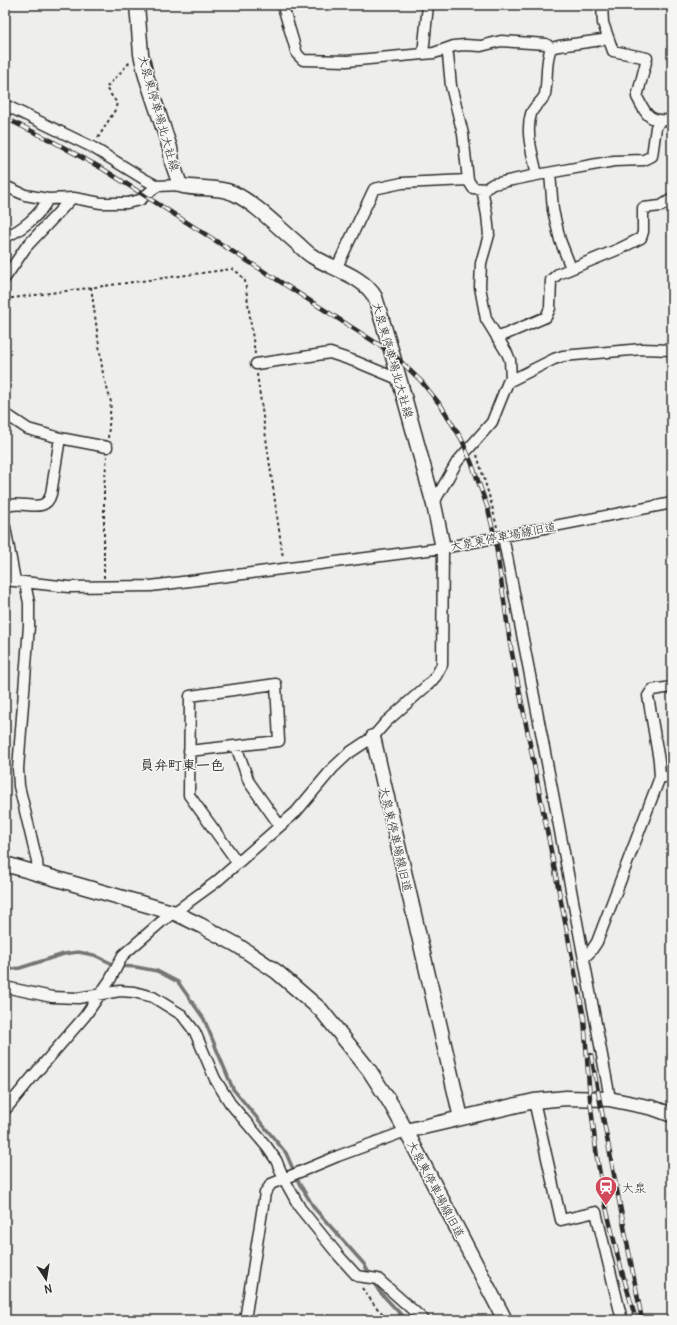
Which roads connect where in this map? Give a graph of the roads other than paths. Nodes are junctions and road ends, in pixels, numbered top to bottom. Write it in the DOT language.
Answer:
graph roads {
  1 [pos="138,5"];
  2 [pos="285,5"];
  3 [pos="428,5"];
  4 [pos="602,5"];
  5 [pos="608,38"];
  6 [pos="551,48"];
  7 [pos="445,49"];
  8 [pos="423,54"];
  9 [pos="5,105"];
  10 [pos="672,120"];
  11 [pos="660,121"];
  12 [pos="550,173"];
  13 [pos="537,175"];
  14 [pos="468,180"];
  15 [pos="180,185"];
  16 [pos="5,186"];
  17 [pos="157,186"];
  18 [pos="485,189"];
  19 [pos="72,198"];
  20 [pos="48,199"];
  21 [pos="672,199"];
  22 [pos="5,237"];
  23 [pos="336,268"];
  24 [pos="571,268"];
  25 [pos="5,278"];
  26 [pos="497,338"];
  27 [pos="672,350"];
  28 [pos="256,364"];
  29 [pos="398,378"];
  30 [pos="511,380"];
  31 [pos="5,416"];
  32 [pos="60,438"];
  33 [pos="107,447"];
  34 [pos="672,503"];
  35 [pos="434,505"];
  36 [pos="5,508"];
  37 [pos="5,527"];
  38 [pos="501,537"];
  39 [pos="443,548"];
  40 [pos="15,581"];
  41 [pos="672,687"];
  42 [pos="373,737"];
  43 [pos="236,746"];
  44 [pos="189,751"];
  45 [pos="660,777"];
  46 [pos="672,777"];
  47 [pos="280,826"];
  48 [pos="238,863"];
  49 [pos="5,864"];
  50 [pos="38,873"];
  51 [pos="174,913"];
  52 [pos="584,958"];
  53 [pos="5,987"];
  54 [pos="102,993"];
  55 [pos="609,1099"];
  56 [pos="534,1101"];
  57 [pos="5,1110"];
  58 [pos="672,1115"];
  59 [pos="461,1118"];
  60 [pos="406,1131"];
  61 [pos="286,1178"];
  62 [pos="245,1320"];
  63 [pos="424,1320"];
  64 [pos="505,1320"];
  65 [pos="622,1320"];
  1 -- 15 [label="street, 大泉東停車場北大社線"];
  2 -- 8 [label="street"];
  3 -- 8 [label="street"];
  4 -- 5 [label="street"];
  5 -- 6 [label="street"];
  5 -- 11 [label="street"];
  6 -- 7 [label="street"];
  6 -- 13 [label="street"];
  7 -- 8 [label="street"];
  7 -- 14 [label="street"];
  9 -- 17 [label="street"];
  10 -- 11 [label="street"];
  11 -- 12 [label="street"];
  12 -- 13 [label="street"];
  12 -- 24 [label="street"];
  13 -- 18 [label="street"];
  14 -- 18 [label="street"];
  14 -- 23 [label="street"];
  15 -- 17 [label="street"];
  15 -- 23 [label="street, 大泉東停車場北大社線"];
  16 -- 20 [label="street"];
  17 -- 19 [label="street"];
  18 -- 26 [label="street"];
  19 -- 20 [label="street"];
  19 -- 25 [label="street"];
  20 -- 22 [label="street"];
  21 -- 24 [label="street"];
  23 -- 29 [label="street, 大泉東停車場北大社線"];
  24 -- 26 [label="street"];
  26 -- 30 [label="street"];
  27 -- 30 [label="street"];
  28 -- 29 [label="street"];
  29 -- 35 [label="street, 大泉東停車場北大社線"];
  30 -- 35 [label="street"];
  31 -- 32 [label="street"];
  32 -- 33 [label="street"];
  32 -- 36 [label="street"];
  34 -- 38 [label="street, 大泉東停車場線旧道"];
  35 -- 39 [label="street, 大泉東停車場北大社線"];
  37 -- 40 [label="street"];
  38 -- 39 [label="street, 大泉東停車場線旧道"];
  38 -- 52 [label="street"];
  39 -- 40 [label="street"];
  39 -- 42 [label="street, 大泉東停車場線旧道"];
  40 -- 50 [label="street"];
  41 -- 45 [label="street"];
  42 -- 47 [label="street"];
  42 -- 59 [label="street, 大泉東停車場線旧道"];
  43 -- 44 [label="street"];
  43 -- 44 [label="street"];
  43 -- 47 [label="street"];
  44 -- 48 [label="street"];
  45 -- 46 [label="street"];
  45 -- 52 [label="street"];
  47 -- 48 [label="street"];
  48 -- 51 [label="street"];
  49 -- 50 [label="street"];
  50 -- 51 [label="street"];
  51 -- 54 [label="street"];
  51 -- 60 [label="street"];
  52 -- 55 [label="street"];
  53 -- 54 [label="street"];
  54 -- 57 [label="street"];
  54 -- 61 [label="street"];
  55 -- 56 [label="street"];
  55 -- 58 [label="street"];
  56 -- 59 [label="street"];
  56 -- 65 [label="street"];
  59 -- 60 [label="street, 大泉東停車場線旧道"];
  60 -- 61 [label="street"];
  60 -- 64 [label="street, 大泉東停車場線旧道"];
  61 -- 62 [label="street"];
  61 -- 63 [label="street"];
}
